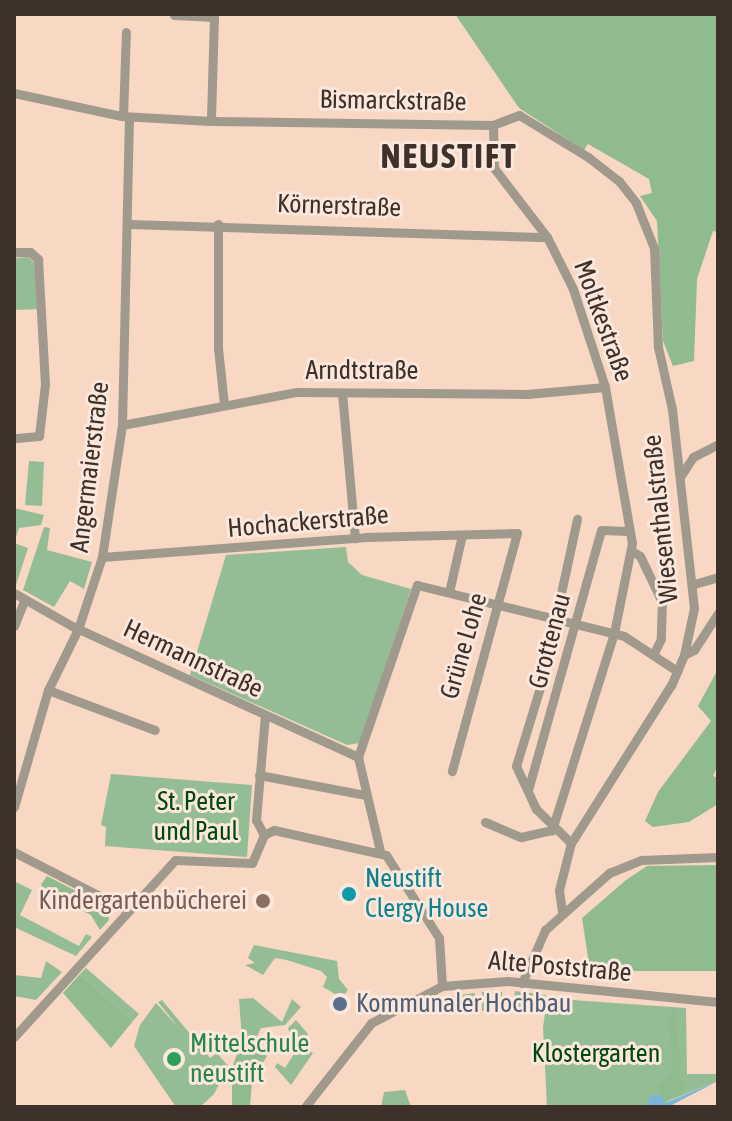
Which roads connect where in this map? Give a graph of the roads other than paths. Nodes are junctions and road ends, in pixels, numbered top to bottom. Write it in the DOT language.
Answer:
graph roads {
  1 [pos="174,15"];
  2 [pos="126,32"];
  3 [pos="14,93"];
  4 [pos="126,117"];
  5 [pos="211,121"];
  6 [pos="493,125"];
  7 [pos="636,203"];
  8 [pos="129,224"];
  9 [pos="218,224"];
  10 [pos="547,237"];
  11 [pos="14,252"];
  12 [pos="605,387"];
  13 [pos="342,393"];
  14 [pos="224,404"];
  15 [pos="122,425"];
  16 [pos="14,438"];
  17 [pos="718,444"];
  18 [pos="680,477"];
  19 [pos="577,519"];
  20 [pos="629,531"];
  21 [pos="517,533"];
  22 [pos="462,535"];
  23 [pos="355,538"];
  24 [pos="632,551"];
  25 [pos="102,557"];
  26 [pos="718,577"];
  27 [pos="694,584"];
  28 [pos="449,592"];
  29 [pos="14,593"];
  30 [pos="25,599"];
  31 [pos="499,605"];
  32 [pos="718,613"];
  33 [pos="555,618"];
  34 [pos="577,624"];
  35 [pos="14,626"];
  36 [pos="78,629"];
  37 [pos="614,633"];
  38 [pos="653,655"];
  39 [pos="684,655"];
  40 [pos="677,671"];
  41 [pos="48,690"];
  42 [pos="265,716"];
  43 [pos="155,730"];
  44 [pos="358,757"];
  45 [pos="452,771"];
  46 [pos="259,775"];
  47 [pos="528,790"];
  48 [pos="366,795"];
  49 [pos="14,807"];
  50 [pos="485,822"];
  51 [pos="552,830"];
  52 [pos="264,835"];
  53 [pos="571,843"];
  54 [pos="380,851"];
  55 [pos="14,852"];
  56 [pos="718,857"];
  57 [pos="127,910"];
  58 [pos="562,911"];
  59 [pos="522,983"];
  60 [pos="442,986"];
  61 [pos="718,1002"];
  62 [pos="14,1037"];
  63 [pos="305,1107"];
  1 -- 5 [label="street"];
  2 -- 4 [label="street, Angermaierstraße"];
  3 -- 4 [label="street, Bismarckstraße"];
  4 -- 5 [label="street, Bismarckstraße"];
  4 -- 8 [label="street, Angermaierstraße"];
  5 -- 6 [label="street, Bismarckstraße"];
  6 -- 7 [label="street, Bismarckstraße"];
  6 -- 10 [label="street, Moltkestraße"];
  7 -- 18 [label="street, Wiesenthalstraße"];
  8 -- 9 [label="street, Körnerstraße"];
  8 -- 15 [label="street, Angermaierstraße"];
  9 -- 10 [label="street, Körnerstraße"];
  9 -- 14 [label="street"];
  10 -- 12 [label="street, Moltkestraße"];
  11 -- 16 [label="street"];
  12 -- 13 [label="street, Arndtstraße"];
  12 -- 20 [label="street, Moltkestraße"];
  13 -- 14 [label="street, Arndtstraße"];
  13 -- 23 [label="street"];
  14 -- 15 [label="street, Arndtstraße"];
  15 -- 25 [label="street, Angermaierstraße"];
  17 -- 18 [label="street"];
  18 -- 27 [label="street, Wiesenthalstraße"];
  19 -- 33 [label="street, Grottenau"];
  20 -- 24 [label="street, Moltkestraße"];
  20 -- 34 [label="street, Grottenau"];
  21 -- 22 [label="street, Hochackerstraße"];
  21 -- 31 [label="street, Grüne Lohe"];
  22 -- 23 [label="street, Hochackerstraße"];
  22 -- 28 [label="street"];
  23 -- 25 [label="street, Hochackerstraße"];
  24 -- 37 [label="street, Moltkestraße"];
  24 -- 38 [label="street, Moltkestraße"];
  25 -- 36 [label="street, Angermaierstraße"];
  26 -- 27 [label="street"];
  27 -- 39 [label="street, Wiesenthalstraße"];
  28 -- 31 [label="street"];
  28 -- 44 [label="street"];
  29 -- 30 [label="street, Hermannstraße"];
  30 -- 35 [label="street"];
  30 -- 36 [label="street, Hermannstraße"];
  31 -- 33 [label="street"];
  31 -- 45 [label="street, Grüne Lohe"];
  32 -- 39 [label="street"];
  33 -- 34 [label="street"];
  33 -- 47 [label="street, Grottenau"];
  34 -- 37 [label="street"];
  34 -- 47 [label="street, Grottenau"];
  36 -- 41 [label="street, Angermaierstraße"];
  36 -- 42 [label="street, Hermannstraße"];
  37 -- 38 [label="street"];
  37 -- 51 [label="street"];
  38 -- 40 [label="street"];
  39 -- 40 [label="street, Wiesenthalstraße"];
  40 -- 53 [label="street, Wiesenthalstraße"];
  41 -- 43 [label="street"];
  41 -- 49 [label="street, Angermaierstraße"];
  42 -- 44 [label="street, Hermannstraße"];
  42 -- 46 [label="street"];
  44 -- 48 [label="street"];
  46 -- 48 [label="street"];
  46 -- 52 [label="street"];
  47 -- 51 [label="street, Grottenau"];
  48 -- 54 [label="street"];
  50 -- 51 [label="street"];
  51 -- 53 [label="street, Grottenau"];
  52 -- 54 [label="street"];
  52 -- 57 [label="street"];
  53 -- 58 [label="street, Wiesenthalstraße"];
  54 -- 60 [label="street"];
  55 -- 57 [label="street"];
  56 -- 58 [label="street"];
  57 -- 62 [label="street"];
  58 -- 59 [label="street"];
  59 -- 60 [label="street, Alte Poststraße"];
  59 -- 61 [label="street, Alte Poststraße"];
  60 -- 63 [label="street, Alte Poststraße"];
}
